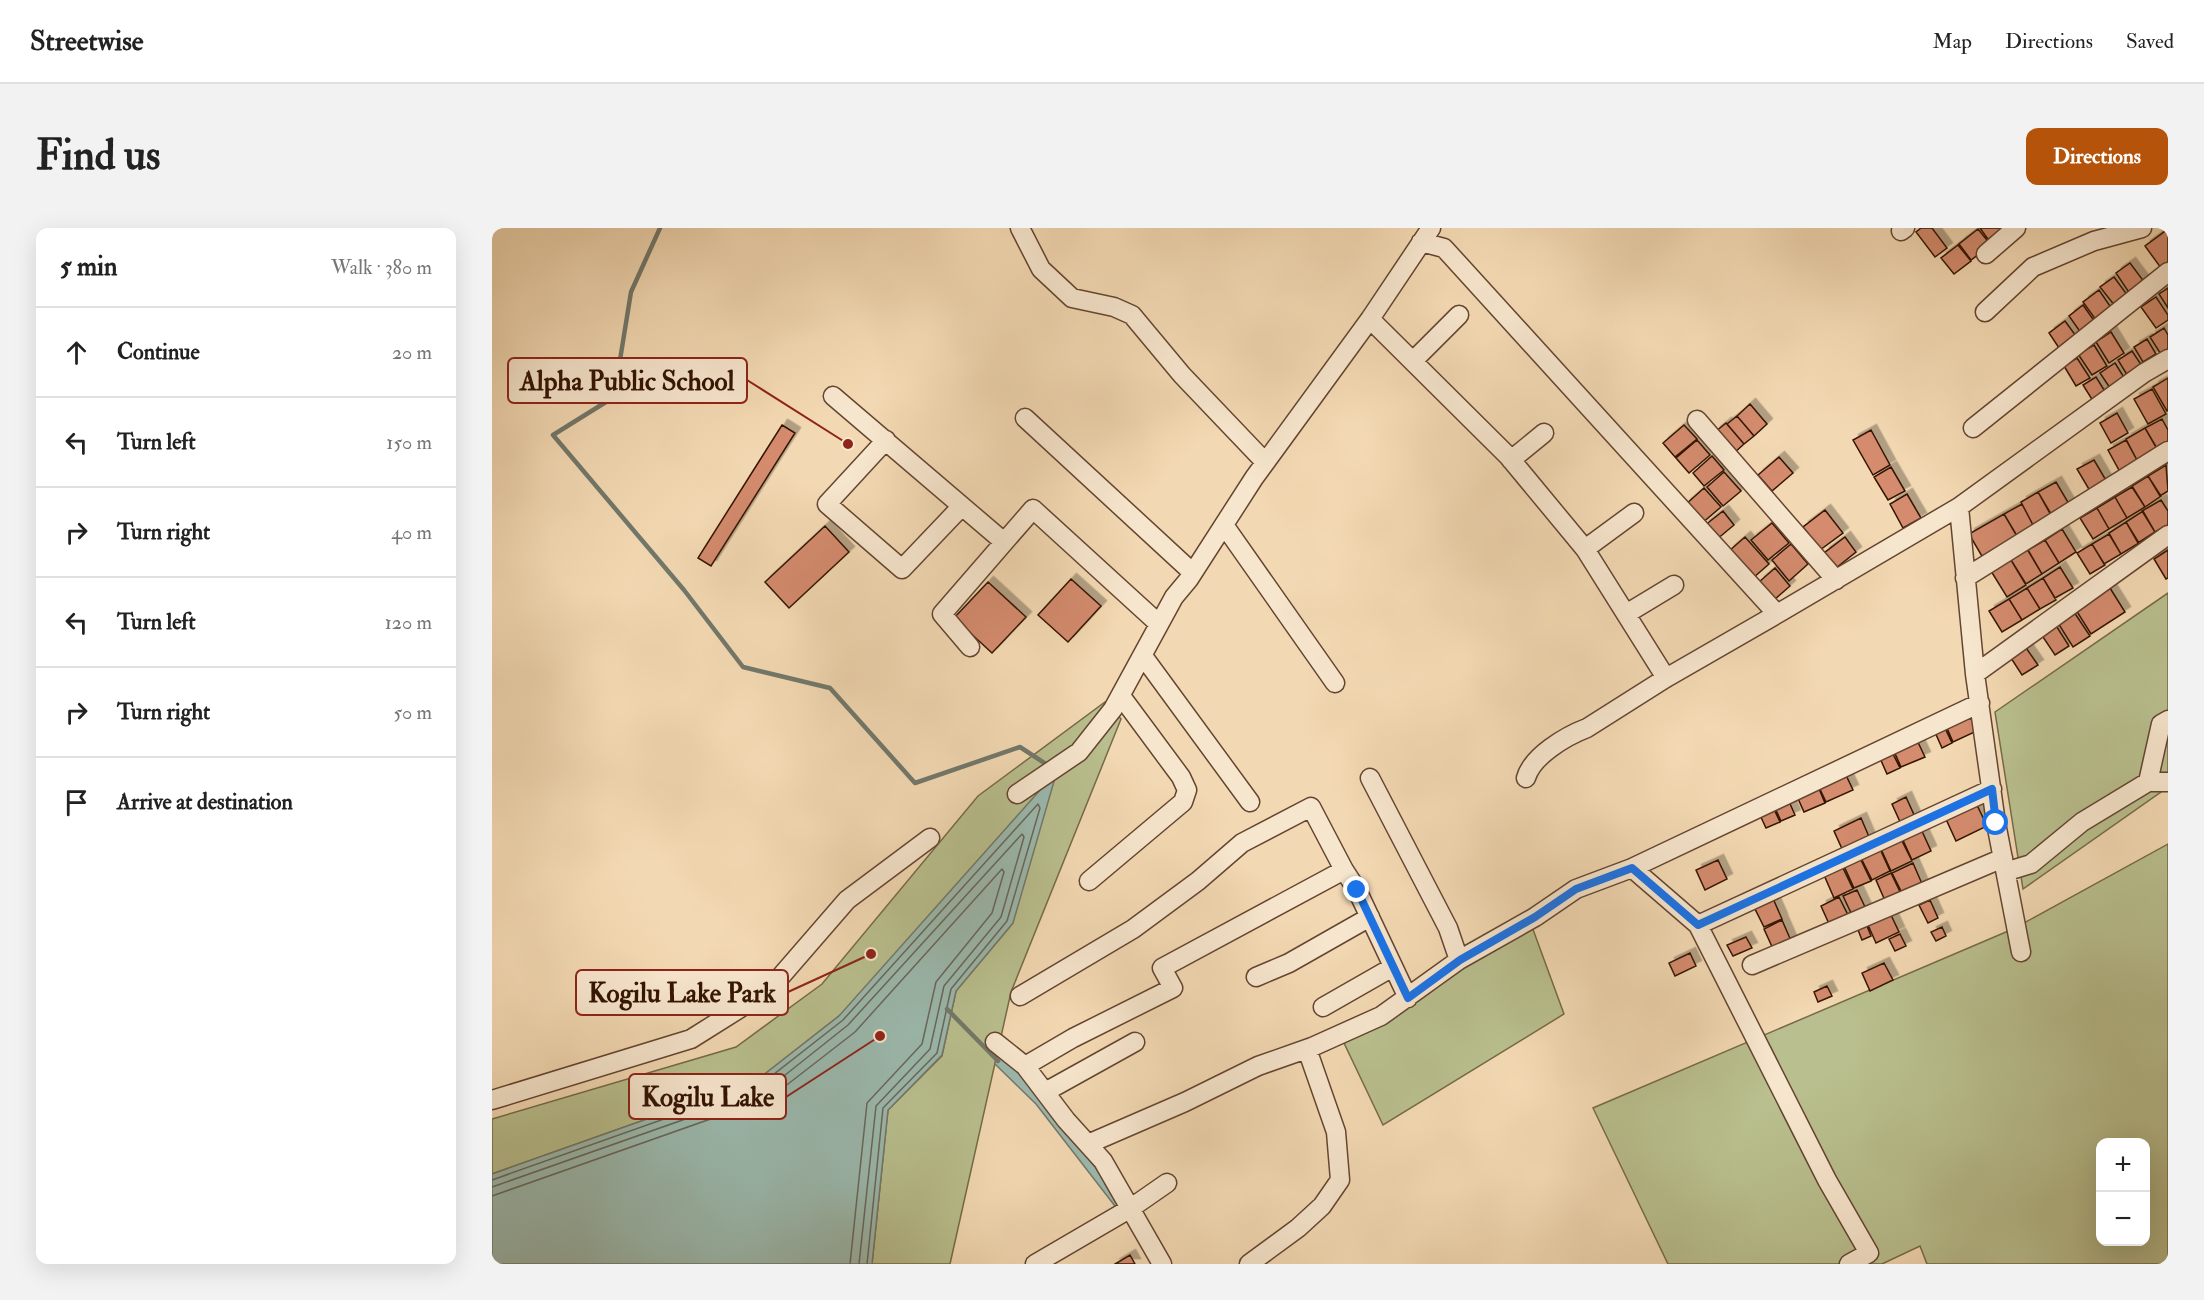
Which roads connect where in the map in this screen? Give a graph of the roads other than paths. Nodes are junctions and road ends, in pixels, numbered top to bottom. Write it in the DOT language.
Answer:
graph roads {
  1 [pos="1020,228"];
  2 [pos="2016,228"];
  3 [pos="2142,228"];
  4 [pos="1426,235"];
  5 [pos="1986,254"];
  6 [pos="2168,272"];
  7 [pos="1985,312"];
  8 [pos="1459,315"];
  9 [pos="1371,319"];
  10 [pos="2168,359"];
  11 [pos="1413,362"];
  12 [pos="833,396"];
  13 [pos="1025,418"];
  14 [pos="1697,420"];
  15 [pos="1973,428"];
  16 [pos="1544,433"];
  17 [pos="886,441"];
  18 [pos="2168,452"];
  19 [pos="1511,460"];
  20 [pos="1265,462"];
  21 [pos="962,506"];
  22 [pos="1959,507"];
  23 [pos="1634,513"];
  24 [pos="1224,525"];
  25 [pos="2168,534"];
  26 [pos="1004,542"];
  27 [pos="1585,549"];
  28 [pos="1193,573"];
  29 [pos="1965,578"];
  30 [pos="1836,580"];
  31 [pos="1674,585"];
  32 [pos="1626,614"];
  33 [pos="1777,614"];
  34 [pos="1159,624"];
  35 [pos="970,647"];
  36 [pos="1143,656"];
  37 [pos="1975,674"];
  38 [pos="1666,678"];
  39 [pos="1335,683"];
  40 [pos="1120,696"];
  41 [pos="1980,703"];
  42 [pos="2168,720"];
  43 [pos="1370,778"];
  44 [pos="1526,778"];
  45 [pos="2148,782"];
  46 [pos="2168,782"];
  47 [pos="1992,789"];
  48 [pos="1017,794"];
  49 [pos="1250,802"];
  50 [pos="930,838"];
  51 [pos="2005,865"];
  52 [pos="1632,868"];
  53 [pos="1344,870"];
  54 [pos="1089,881"];
  55 [pos="1370,917"];
  56 [pos="1698,925"];
  57 [pos="2021,952"];
  58 [pos="1460,960"];
  59 [pos="1752,965"];
  60 [pos="1393,967"];
  61 [pos="1256,977"];
  62 [pos="1020,996"];
  63 [pos="1408,998"];
  64 [pos="1323,1007"];
  65 [pos="995,1042"];
  66 [pos="1135,1042"];
  67 [pos="1307,1049"];
  68 [pos="1025,1066"];
  69 [pos="1045,1092"];
  70 [pos="492,1100"];
  71 [pos="1088,1144"];
  72 [pos="1167,1183"];
  73 [pos="1131,1208"];
  74 [pos="1035,1264"];
  75 [pos="1162,1264"];
  76 [pos="1249,1264"];
  77 [pos="1849,1264"];
  1 -- 20 [label="street"];
  2 -- 5 [label="street"];
  3 -- 7 [label="street"];
  4 -- 9 [label="street"];
  4 -- 33 [label="street"];
  6 -- 15 [label="street"];
  8 -- 11 [label="street"];
  9 -- 11 [label="street"];
  9 -- 20 [label="street"];
  10 -- 22 [label="street"];
  11 -- 19 [label="street"];
  12 -- 17 [label="street"];
  13 -- 28 [label="street"];
  14 -- 30 [label="street"];
  16 -- 19 [label="street"];
  17 -- 21 [label="street"];
  17 -- 21 [label="street"];
  18 -- 29 [label="street"];
  19 -- 27 [label="street"];
  20 -- 24 [label="street"];
  21 -- 26 [label="street"];
  22 -- 29 [label="street"];
  22 -- 30 [label="street"];
  23 -- 27 [label="street"];
  24 -- 28 [label="street"];
  24 -- 39 [label="street"];
  25 -- 37 [label="street"];
  26 -- 34 [label="street"];
  26 -- 35 [label="street"];
  27 -- 32 [label="street"];
  28 -- 34 [label="street"];
  29 -- 37 [label="street"];
  30 -- 33 [label="street"];
  31 -- 32 [label="street"];
  32 -- 38 [label="street"];
  33 -- 38 [label="street"];
  34 -- 36 [label="street"];
  36 -- 40 [label="street"];
  36 -- 49 [label="street"];
  37 -- 41 [label="street"];
  38 -- 44 [label="street"];
  40 -- 48 [label="street"];
  40 -- 54 [label="street"];
  41 -- 47 [label="street"];
  41 -- 52 [label="street"];
  42 -- 45 [label="street"];
  43 -- 58 [label="street"];
  45 -- 46 [label="street"];
  45 -- 51 [label="street"];
  47 -- 51 [label="street"];
  47 -- 56 [label="street"];
  50 -- 70 [label="street"];
  51 -- 57 [label="street"];
  51 -- 59 [label="street"];
  52 -- 56 [label="street"];
  52 -- 58 [label="street"];
  53 -- 55 [label="street"];
  53 -- 62 [label="street"];
  53 -- 68 [label="street"];
  55 -- 60 [label="street"];
  55 -- 61 [label="street"];
  56 -- 77 [label="street"];
  58 -- 63 [label="street"];
  60 -- 63 [label="street"];
  60 -- 64 [label="street"];
  63 -- 67 [label="street"];
  65 -- 68 [label="street"];
  66 -- 69 [label="street"];
  67 -- 71 [label="street"];
  67 -- 76 [label="street"];
  68 -- 69 [label="street"];
  69 -- 71 [label="street"];
  71 -- 73 [label="street"];
  72 -- 73 [label="street"];
  73 -- 74 [label="street"];
  73 -- 75 [label="street"];
}
